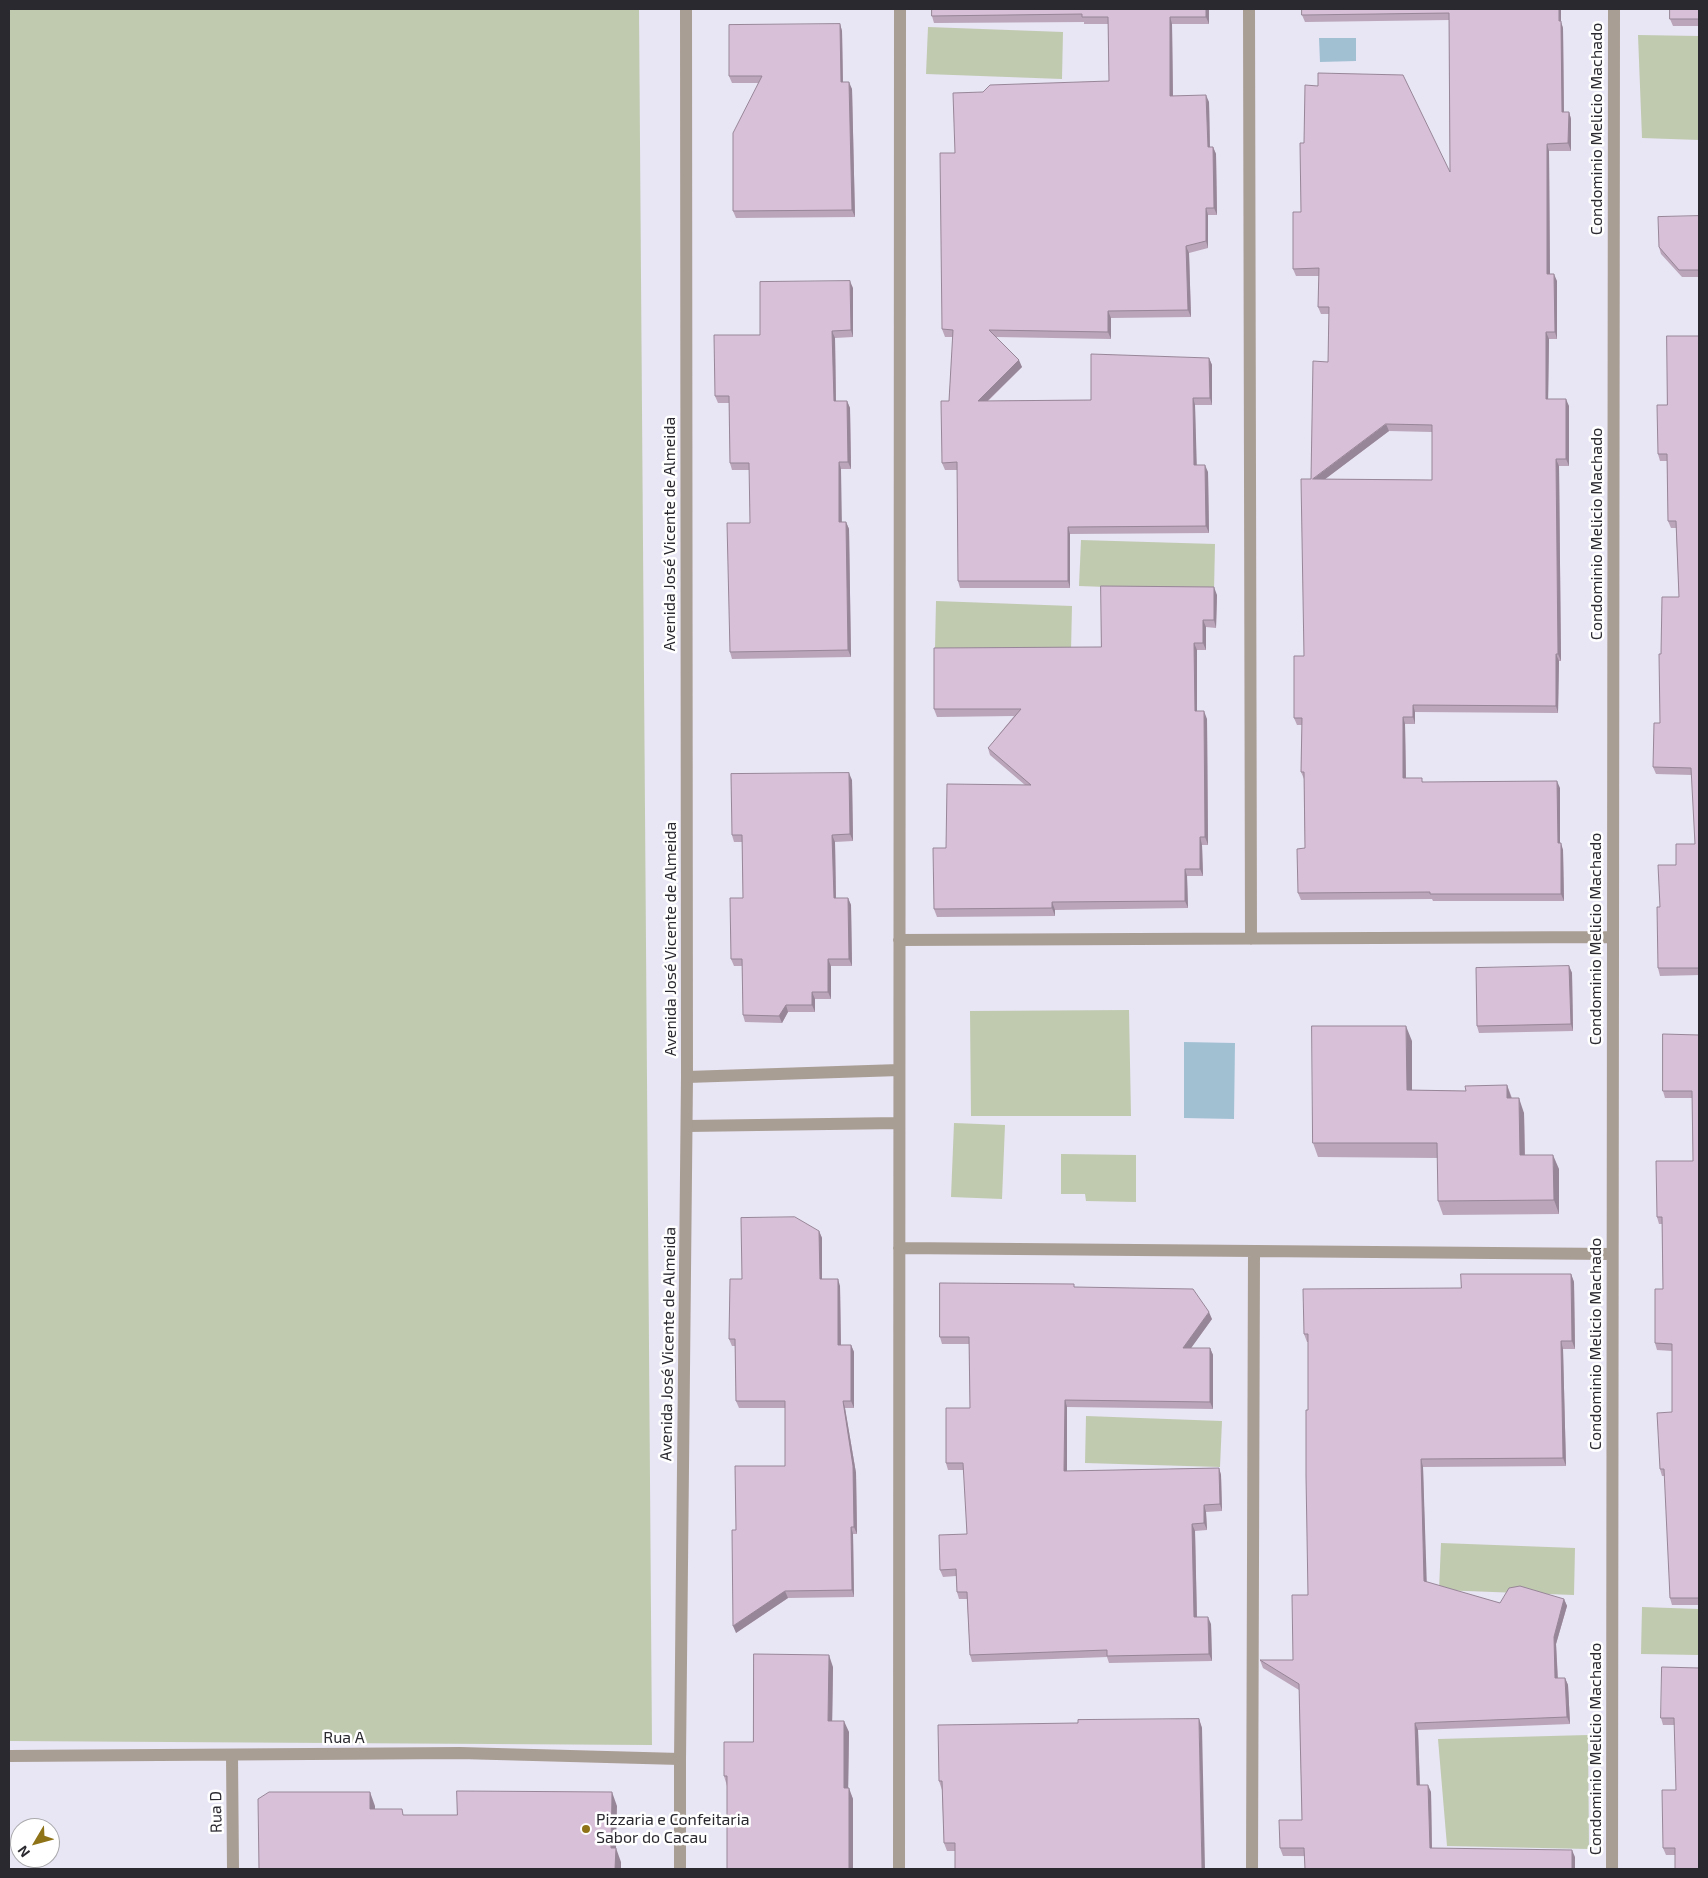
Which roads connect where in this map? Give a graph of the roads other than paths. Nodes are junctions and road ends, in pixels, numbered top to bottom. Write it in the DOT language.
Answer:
graph roads {
  1 [pos="686,9"];
  2 [pos="900,9"];
  3 [pos="1249,9"];
  4 [pos="1614,9"];
  5 [pos="1613,937"];
  6 [pos="1251,939"];
  7 [pos="899,940"];
  8 [pos="898,1070"];
  9 [pos="687,1077"];
  10 [pos="899,1123"];
  11 [pos="687,1126"];
  12 [pos="899,1248"];
  13 [pos="1254,1251"];
  14 [pos="1612,1254"];
  15 [pos="232,1755"];
  16 [pos="9,1756"];
  17 [pos="680,1759"];
  18 [pos="233,1869"];
  19 [pos="680,1869"];
  20 [pos="900,1869"];
  21 [pos="1252,1869"];
  22 [pos="1612,1869"];
  1 -- 9 [label="street, Avenida José Vicente de Almeida"];
  2 -- 7 [label="street"];
  3 -- 6 [label="street"];
  4 -- 5 [label="street, Condominio Melicio Machado"];
  5 -- 6 [label="street"];
  5 -- 14 [label="street, Condominio Melicio Machado"];
  6 -- 7 [label="street"];
  7 -- 8 [label="street"];
  8 -- 9 [label="street"];
  8 -- 10 [label="street"];
  9 -- 11 [label="street, Avenida José Vicente de Almeida"];
  10 -- 11 [label="street"];
  10 -- 12 [label="street"];
  11 -- 17 [label="street, Avenida José Vicente de Almeida"];
  12 -- 13 [label="street"];
  12 -- 20 [label="street"];
  13 -- 14 [label="street"];
  13 -- 21 [label="street"];
  14 -- 22 [label="street, Condominio Melicio Machado"];
  15 -- 16 [label="street, Rua A"];
  15 -- 17 [label="street, Rua A"];
  15 -- 18 [label="street, Rua D"];
  17 -- 19 [label="street, Avenida José Vicente de Almeida"];
}
